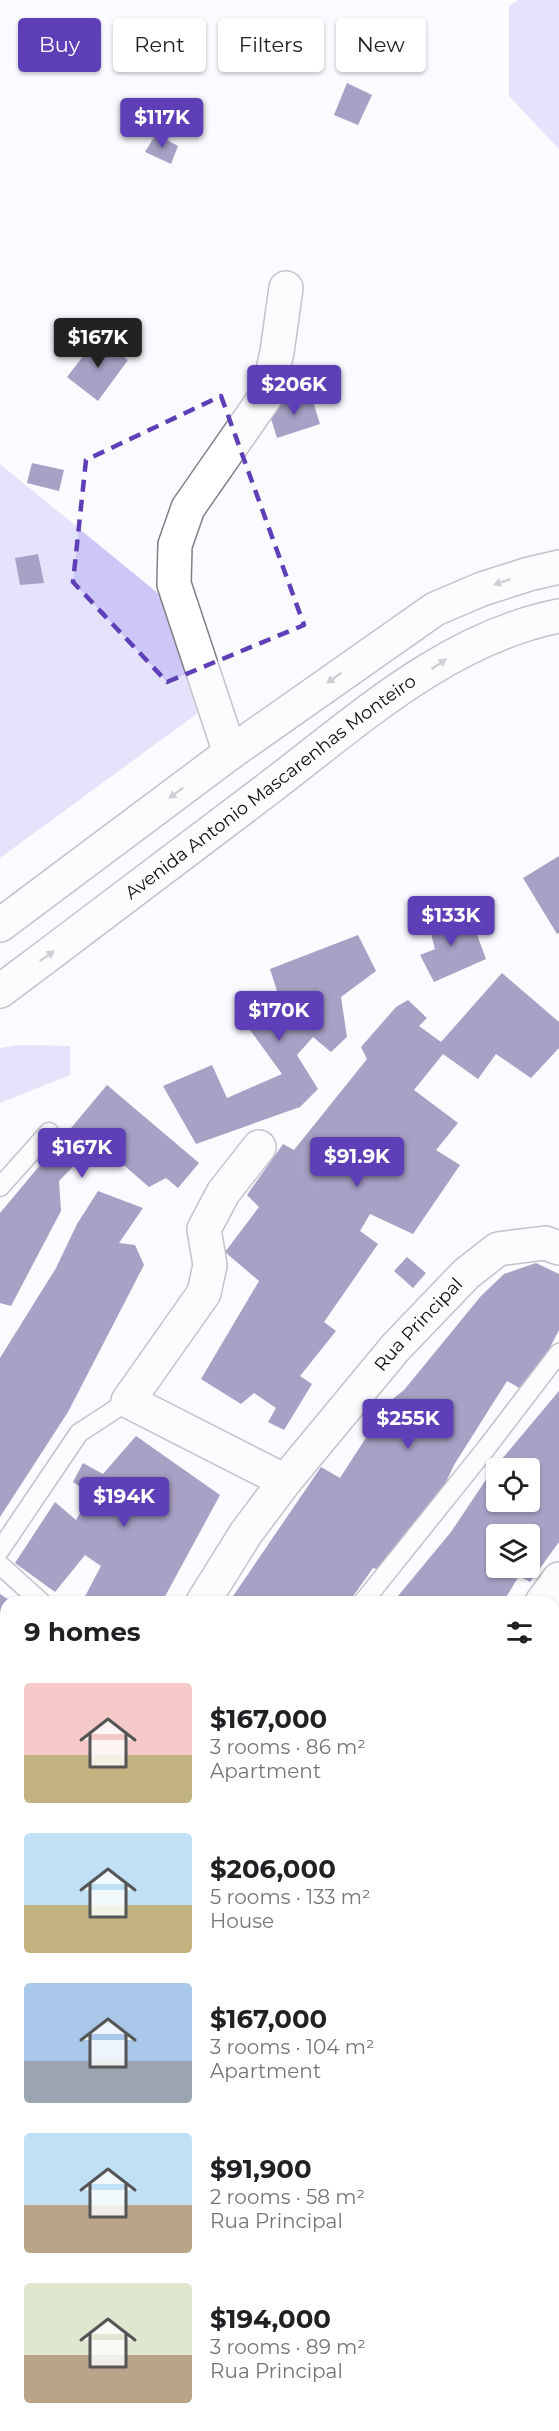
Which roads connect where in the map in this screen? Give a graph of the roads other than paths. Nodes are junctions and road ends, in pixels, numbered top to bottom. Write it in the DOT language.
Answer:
graph roads {
  1 [pos="286,288"];
  2 [pos="559,567"];
  3 [pos="559,616"];
  4 [pos="230,753"];
  5 [pos="0,925"];
  6 [pos="0,991"];
  7 [pos="49,1132"];
  8 [pos="259,1147"];
  9 [pos="0,1187"];
  10 [pos="559,1248"];
  11 [pos="559,1353"];
  12 [pos="128,1401"];
  13 [pos="285,1481"];
  14 [pos="0,1550"];
  15 [pos="0,1564"];
  16 [pos="559,1579"];
  17 [pos="35,1596"];
  18 [pos="207,1596"];
  19 [pos="368,1596"];
  20 [pos="546,1596"];
  1 -- 4 [label="street"];
  2 -- 4 [label="street, one-way"];
  6 -- 3 [label="street, Avenida Antonio Mascarenhas Monteiro, one-way"];
  4 -- 5 [label="street, one-way"];
  7 -- 9 [label="lane"];
  8 -- 12 [label="street"];
  10 -- 13 [label="street, Rua Principal"];
  11 -- 19 [label="lane"];
  12 -- 13 [label="street"];
  12 -- 14 [label="lane"];
  13 -- 18 [label="street, Rua Principal"];
  15 -- 17 [label="lane"];
  16 -- 20 [label="street"];
}
